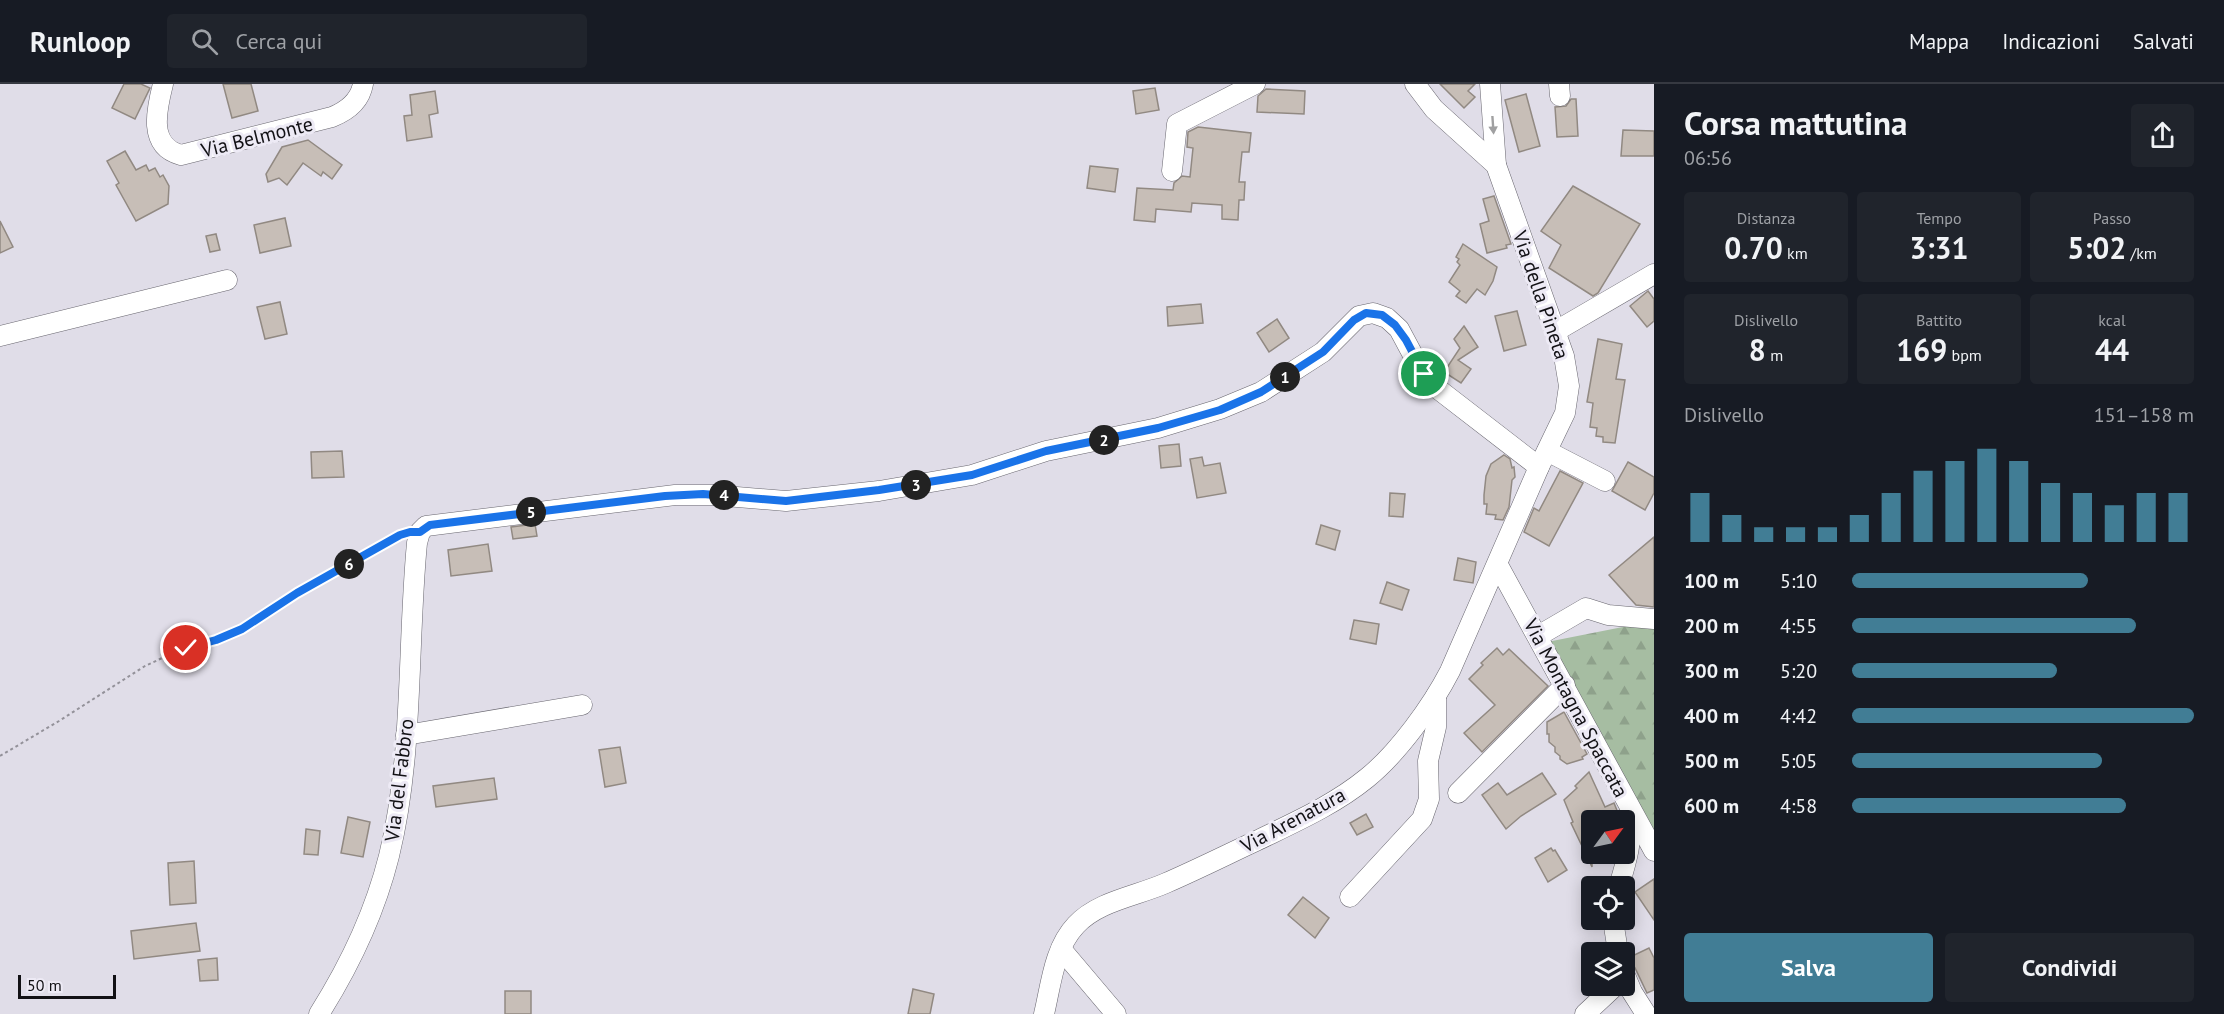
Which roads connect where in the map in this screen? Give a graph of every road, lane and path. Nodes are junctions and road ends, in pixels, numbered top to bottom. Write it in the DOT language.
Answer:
graph roads {
  1 [pos="163,84"];
  2 [pos="363,84"];
  3 [pos="1255,84"];
  4 [pos="1415,84"];
  5 [pos="1490,84"];
  6 [pos="1496,165"];
  7 [pos="1173,171"];
  8 [pos="1654,274"];
  9 [pos="227,280"];
  10 [pos="1556,331"];
  11 [pos="0,336"];
  12 [pos="1543,459"];
  13 [pos="1605,480"];
  14 [pos="420,532"];
  15 [pos="1498,565"];
  16 [pos="1654,619"];
  17 [pos="1538,636"];
  18 [pos="1565,685"];
  19 [pos="1436,696"];
  20 [pos="582,705"];
  21 [pos="406,735"];
  22 [pos="0,756"];
  23 [pos="1458,793"];
  24 [pos="1629,806"];
  25 [pos="1654,851"];
  26 [pos="1622,876"];
  27 [pos="1350,897"];
  28 [pos="1061,949"];
  29 [pos="1604,996"];
  30 [pos="1635,996"];
  31 [pos="319,1014"];
  32 [pos="1044,1014"];
  33 [pos="1116,1014"];
  34 [pos="1585,1014"];
  35 [pos="1646,1014"];
  1 -- 2 [label="street, Via Belmonte"];
  3 -- 7 [label="street"];
  4 -- 6 [label="street, Via della Pineta"];
  5 -- 6 [label="street, one-way"];
  6 -- 10 [label="street, Via della Pineta"];
  8 -- 10 [label="street"];
  9 -- 11 [label="street"];
  10 -- 12 [label="street, Via della Pineta"];
  12 -- 13 [label="street"];
  12 -- 14 [label="street"];
  12 -- 15 [label="street, Via della Pineta"];
  14 -- 21 [label="street, Via del Fabbro"];
  14 -- 22 [label="path"];
  15 -- 17 [label="street, Via Montagna Spaccata"];
  15 -- 19 [label="street, Via Arenatura"];
  16 -- 17 [label="street"];
  17 -- 18 [label="street, Via Montagna Spaccata"];
  18 -- 23 [label="street"];
  18 -- 24 [label="street, Via Montagna Spaccata"];
  19 -- 27 [label="street"];
  19 -- 28 [label="street, Via Arenatura"];
  20 -- 21 [label="street"];
  21 -- 31 [label="street, Via del Fabbro"];
  24 -- 25 [label="street, Via Montagna Spaccata"];
  24 -- 26 [label="street"];
  28 -- 32 [label="street, Via Arenatura"];
  28 -- 33 [label="street"];
  29 -- 34 [label="street"];
  30 -- 35 [label="street"];
}
